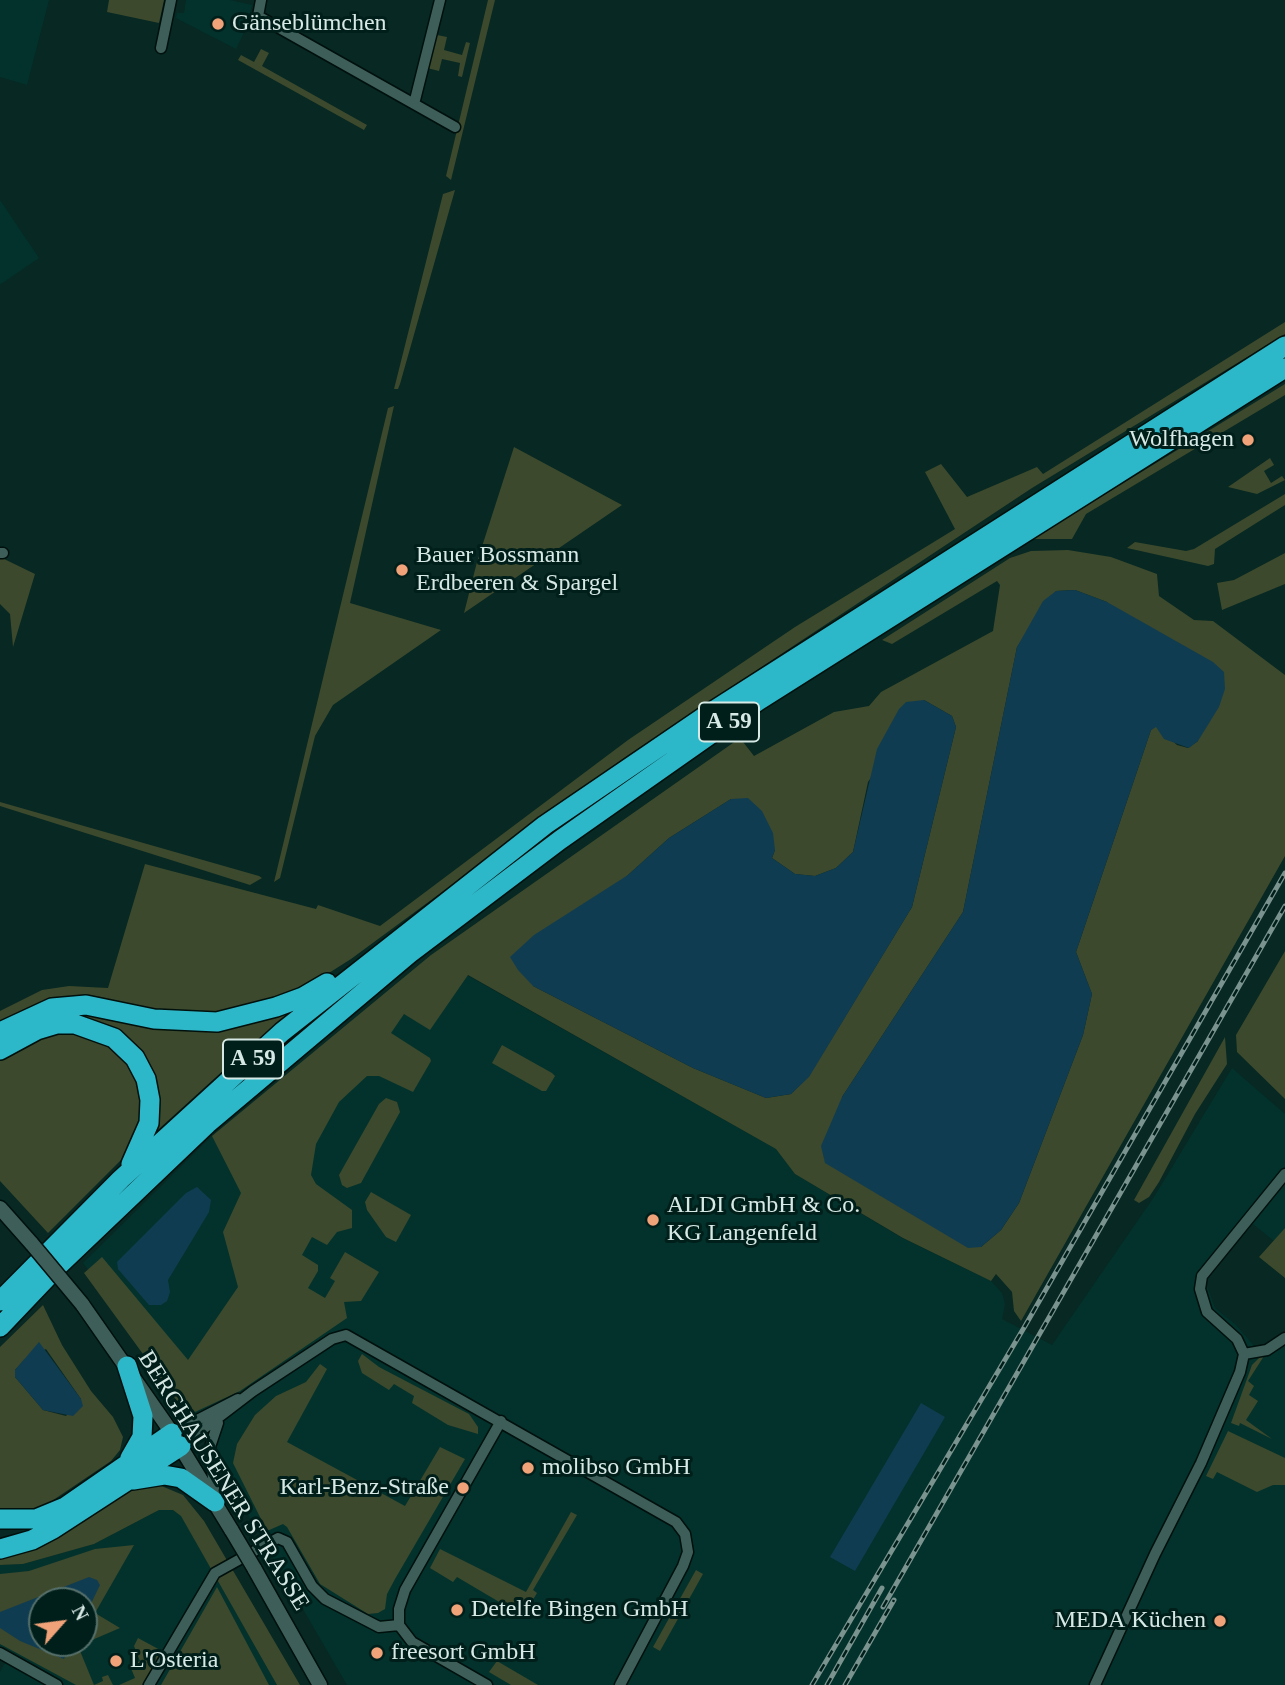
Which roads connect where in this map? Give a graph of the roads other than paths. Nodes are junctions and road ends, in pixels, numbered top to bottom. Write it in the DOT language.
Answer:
graph roads {
  1 [pos="171,0"];
  2 [pos="261,0"];
  3 [pos="440,0"];
  4 [pos="161,48"];
  5 [pos="414,104"];
  6 [pos="455,127"];
  7 [pos="1285,346"];
  8 [pos="1285,368"];
  9 [pos="391,944"];
  10 [pos="0,1032"];
  11 [pos="0,1050"];
  12 [pos="1285,1174"];
  13 [pos="121,1179"];
  14 [pos="0,1208"];
  15 [pos="0,1301"];
  16 [pos="0,1327"];
  17 [pos="1285,1338"];
  18 [pos="1244,1354"];
  19 [pos="127,1366"];
  20 [pos="253,1391"];
  21 [pos="222,1418"];
  22 [pos="501,1421"];
  23 [pos="177,1439"];
  24 [pos="125,1474"];
  25 [pos="215,1502"];
  26 [pos="0,1519"];
  27 [pos="0,1549"];
  28 [pos="399,1625"];
  29 [pos="0,1653"];
  30 [pos="57,1685"];
  31 [pos="149,1685"];
  32 [pos="320,1685"];
  33 [pos="487,1685"];
  34 [pos="620,1685"];
  35 [pos="1095,1685"];
  1 -- 4 [label="street"];
  2 -- 5 [label="street"];
  3 -- 5 [label="street"];
  5 -- 6 [label="street"];
  7 -- 9 [label="highway, A 59"];
  8 -- 16 [label="highway, A 59"];
  9 -- 10 [label="highway"];
  9 -- 13 [label="highway, A 59"];
  11 -- 13 [label="highway"];
  12 -- 18 [label="street"];
  13 -- 15 [label="highway, A 59"];
  14 -- 19 [label="main road, BERGHAUSENER STRASSE, bridge"];
  17 -- 18 [label="street"];
  18 -- 35 [label="street"];
  19 -- 23 [label="main road, BERGHAUSENER STRASSE"];
  19 -- 24 [label="highway"];
  20 -- 21 [label="street"];
  20 -- 22 [label="street"];
  20 -- 23 [label="street"];
  21 -- 23 [label="street"];
  21 -- 25 [label="street"];
  22 -- 28 [label="street"];
  22 -- 34 [label="street"];
  23 -- 24 [label="highway"];
  23 -- 25 [label="main road, BERGHAUSENER STRASSE"];
  24 -- 25 [label="highway"];
  24 -- 26 [label="highway"];
  24 -- 27 [label="highway"];
  25 -- 32 [label="main road, BERGHAUSENER STRASSE, bridge"];
  28 -- 31 [label="street"];
  28 -- 33 [label="street"];
  29 -- 30 [label="street"];
}
